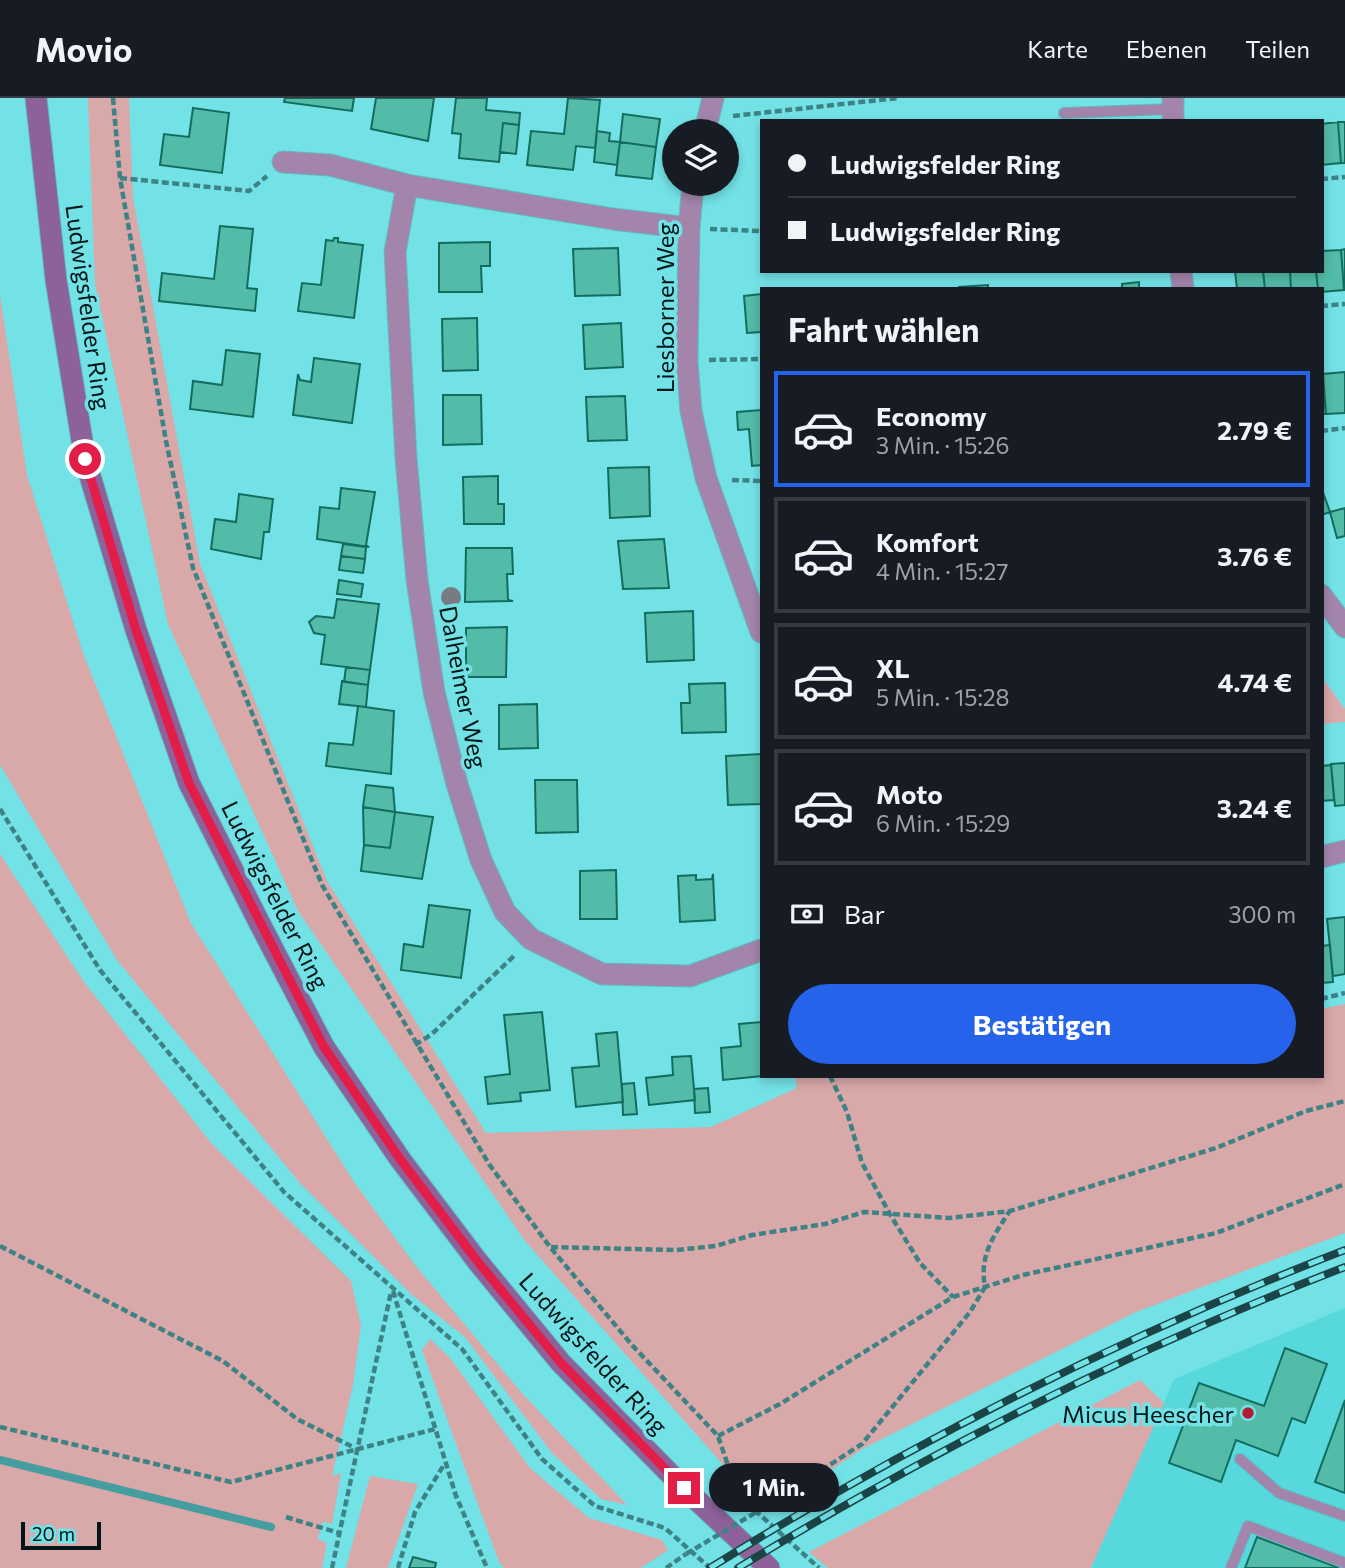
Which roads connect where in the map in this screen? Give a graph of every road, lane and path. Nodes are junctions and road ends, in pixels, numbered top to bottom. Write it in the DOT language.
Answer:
graph roads {
  1 [pos="36,98"];
  2 [pos="113,98"];
  3 [pos="898,98"];
  4 [pos="1172,109"];
  5 [pos="1064,113"];
  6 [pos="708,116"];
  7 [pos="283,162"];
  8 [pos="1345,177"];
  9 [pos="120,178"];
  10 [pos="1324,179"];
  11 [pos="407,185"];
  12 [pos="692,196"];
  13 [pos="689,228"];
  14 [pos="760,231"];
  15 [pos="1345,304"];
  16 [pos="1324,306"];
  17 [pos="760,359"];
  18 [pos="687,360"];
  19 [pos="1345,428"];
  20 [pos="1324,432"];
  21 [pos="1324,599"];
  22 [pos="1345,627"];
  23 [pos="760,629"];
  24 [pos="0,809"];
  25 [pos="1345,850"];
  26 [pos="1324,857"];
  27 [pos="531,939"];
  28 [pos="760,950"];
  29 [pos="1345,993"];
  30 [pos="1324,998"];
  31 [pos="415,1045"];
  32 [pos="831,1078"];
  33 [pos="1345,1101"];
  34 [pos="1345,1184"];
  35 [pos="1010,1211"];
  36 [pos="891,1216"];
  37 [pos="0,1246"];
  38 [pos="550,1247"];
  39 [pos="985,1287"];
  40 [pos="392,1289"];
  41 [pos="953,1297"];
  42 [pos="0,1427"];
  43 [pos="435,1429"];
  44 [pos="719,1436"];
  45 [pos="356,1448"];
  46 [pos="1240,1460"];
  47 [pos="446,1463"];
  48 [pos="1345,1516"];
  49 [pos="286,1517"];
  50 [pos="339,1533"];
  51 [pos="1345,1563"];
  52 [pos="332,1568"];
  53 [pos="398,1568"];
  54 [pos="487,1568"];
  55 [pos="666,1568"];
  56 [pos="710,1568"];
  57 [pos="769,1568"];
  58 [pos="820,1568"];
  59 [pos="1231,1568"];
  1 -- 57 [label="main road, Ludwigsfelder Ring"];
  2 -- 9 [label="path"];
  3 -- 6 [label="path"];
  4 -- 5 [label="lane"];
  7 -- 9 [label="path"];
  7 -- 11 [label="street"];
  8 -- 10 [label="path"];
  9 -- 31 [label="path"];
  11 -- 13 [label="street"];
  11 -- 27 [label="street, Dalheimer Weg"];
  12 -- 13 [label="street, Liesborner Weg"];
  13 -- 14 [label="path"];
  13 -- 18 [label="street, Liesborner Weg"];
  15 -- 16 [label="path"];
  17 -- 18 [label="path"];
  18 -- 23 [label="street, Liesborner Weg"];
  19 -- 20 [label="path"];
  21 -- 22 [label="street"];
  24 -- 40 [label="path"];
  25 -- 26 [label="street"];
  27 -- 28 [label="street, Dalheimer Weg"];
  27 -- 31 [label="path"];
  29 -- 30 [label="path"];
  31 -- 38 [label="path"];
  32 -- 36 [label="path"];
  33 -- 35 [label="path"];
  34 -- 39 [label="path"];
  35 -- 36 [label="path"];
  35 -- 39 [label="path"];
  36 -- 38 [label="path"];
  36 -- 41 [label="path"];
  37 -- 45 [label="path"];
  38 -- 44 [label="path"];
  39 -- 41 [label="path"];
  39 -- 55 [label="path, bridge"];
  40 -- 43 [label="path"];
  40 -- 45 [label="path"];
  40 -- 56 [label="path"];
  41 -- 44 [label="path"];
  42 -- 45 [label="path"];
  43 -- 45 [label="path"];
  43 -- 47 [label="path"];
  44 -- 58 [label="path"];
  45 -- 50 [label="path"];
  46 -- 48 [label="lane"];
  47 -- 53 [label="path"];
  47 -- 54 [label="path"];
  49 -- 50 [label="path"];
  50 -- 52 [label="path"];
  51 -- 59 [label="lane"];
}
